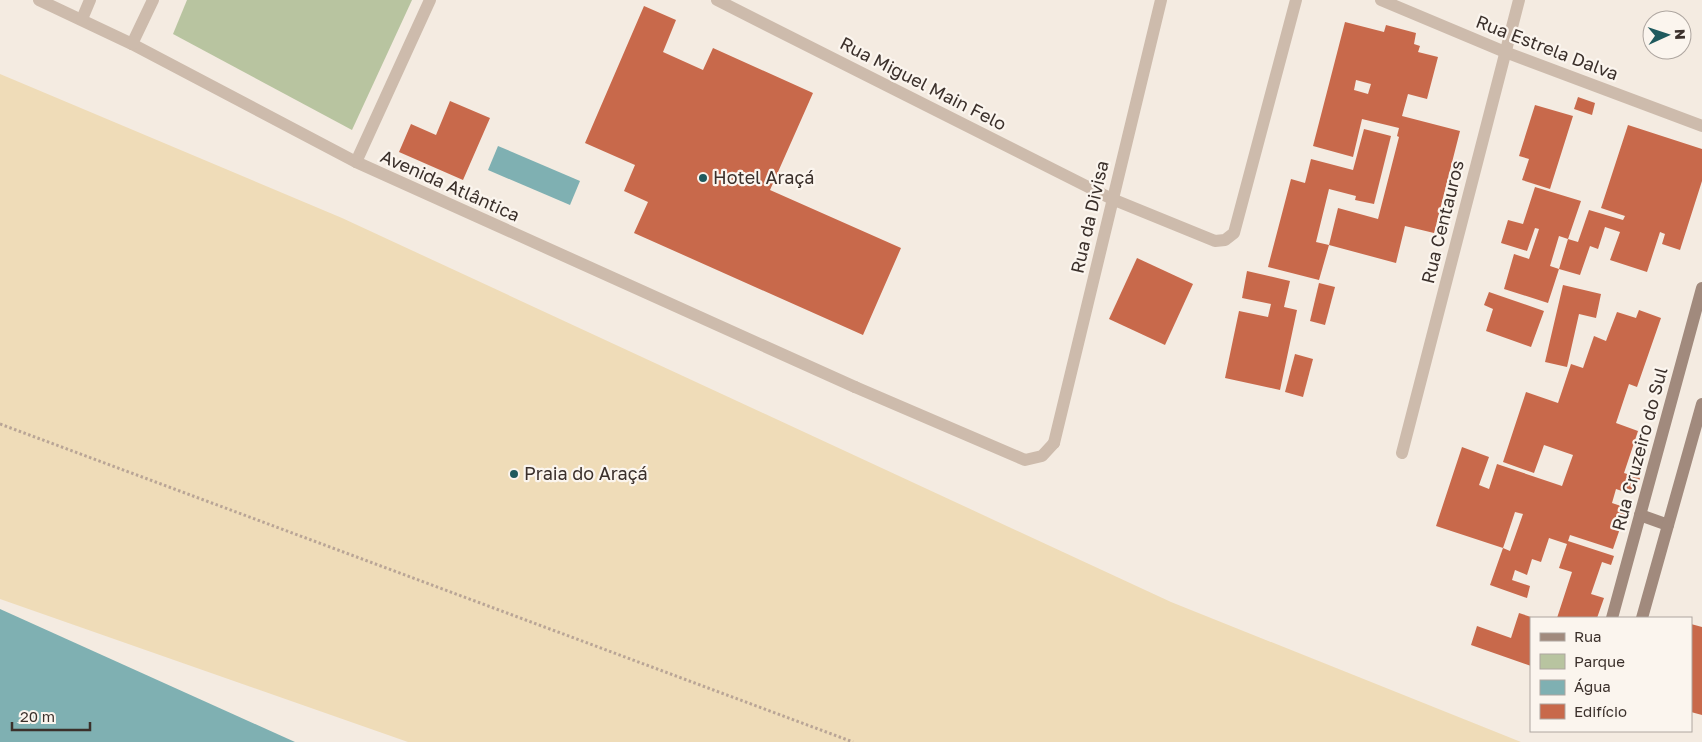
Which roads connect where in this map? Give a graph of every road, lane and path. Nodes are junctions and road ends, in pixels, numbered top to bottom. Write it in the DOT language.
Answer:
graph roads {
  1 [pos="39,0"];
  2 [pos="90,0"];
  3 [pos="153,0"];
  4 [pos="430,0"];
  5 [pos="718,0"];
  6 [pos="1161,0"];
  7 [pos="1296,0"];
  8 [pos="1381,0"];
  9 [pos="1519,0"];
  10 [pos="82,19"];
  11 [pos="132,44"];
  12 [pos="1505,52"];
  13 [pos="1702,126"];
  14 [pos="356,162"];
  15 [pos="1112,200"];
  16 [pos="1702,288"];
  17 [pos="1702,404"];
  18 [pos="0,424"];
  19 [pos="1054,443"];
  20 [pos="1402,453"];
  21 [pos="1640,515"];
  22 [pos="1668,526"];
  23 [pos="1612,617"];
  24 [pos="1642,617"];
  25 [pos="853,742"];
  1 -- 10 [label="street, Avenida Atlântica"];
  2 -- 10 [label="street"];
  3 -- 11 [label="street"];
  4 -- 14 [label="street"];
  5 -- 15 [label="street, Rua Miguel Main Felo"];
  6 -- 15 [label="street, Rua da Divisa"];
  7 -- 15 [label="street, Rua Miguel Main Felo"];
  8 -- 12 [label="street, Rua Estrela Dalva"];
  9 -- 12 [label="street, Rua Centauros"];
  10 -- 11 [label="street, Avenida Atlântica"];
  11 -- 14 [label="street, Avenida Atlântica"];
  12 -- 13 [label="street, Rua Estrela Dalva"];
  12 -- 20 [label="street, Rua Centauros"];
  14 -- 19 [label="street, Avenida Atlântica"];
  15 -- 19 [label="street, Rua da Divisa"];
  16 -- 21 [label="street, Rua Cruzeiro do Sul"];
  17 -- 22 [label="street"];
  18 -- 25 [label="path"];
  21 -- 22 [label="street"];
  21 -- 23 [label="street, Rua Cruzeiro do Sul"];
  22 -- 24 [label="street"];
}
